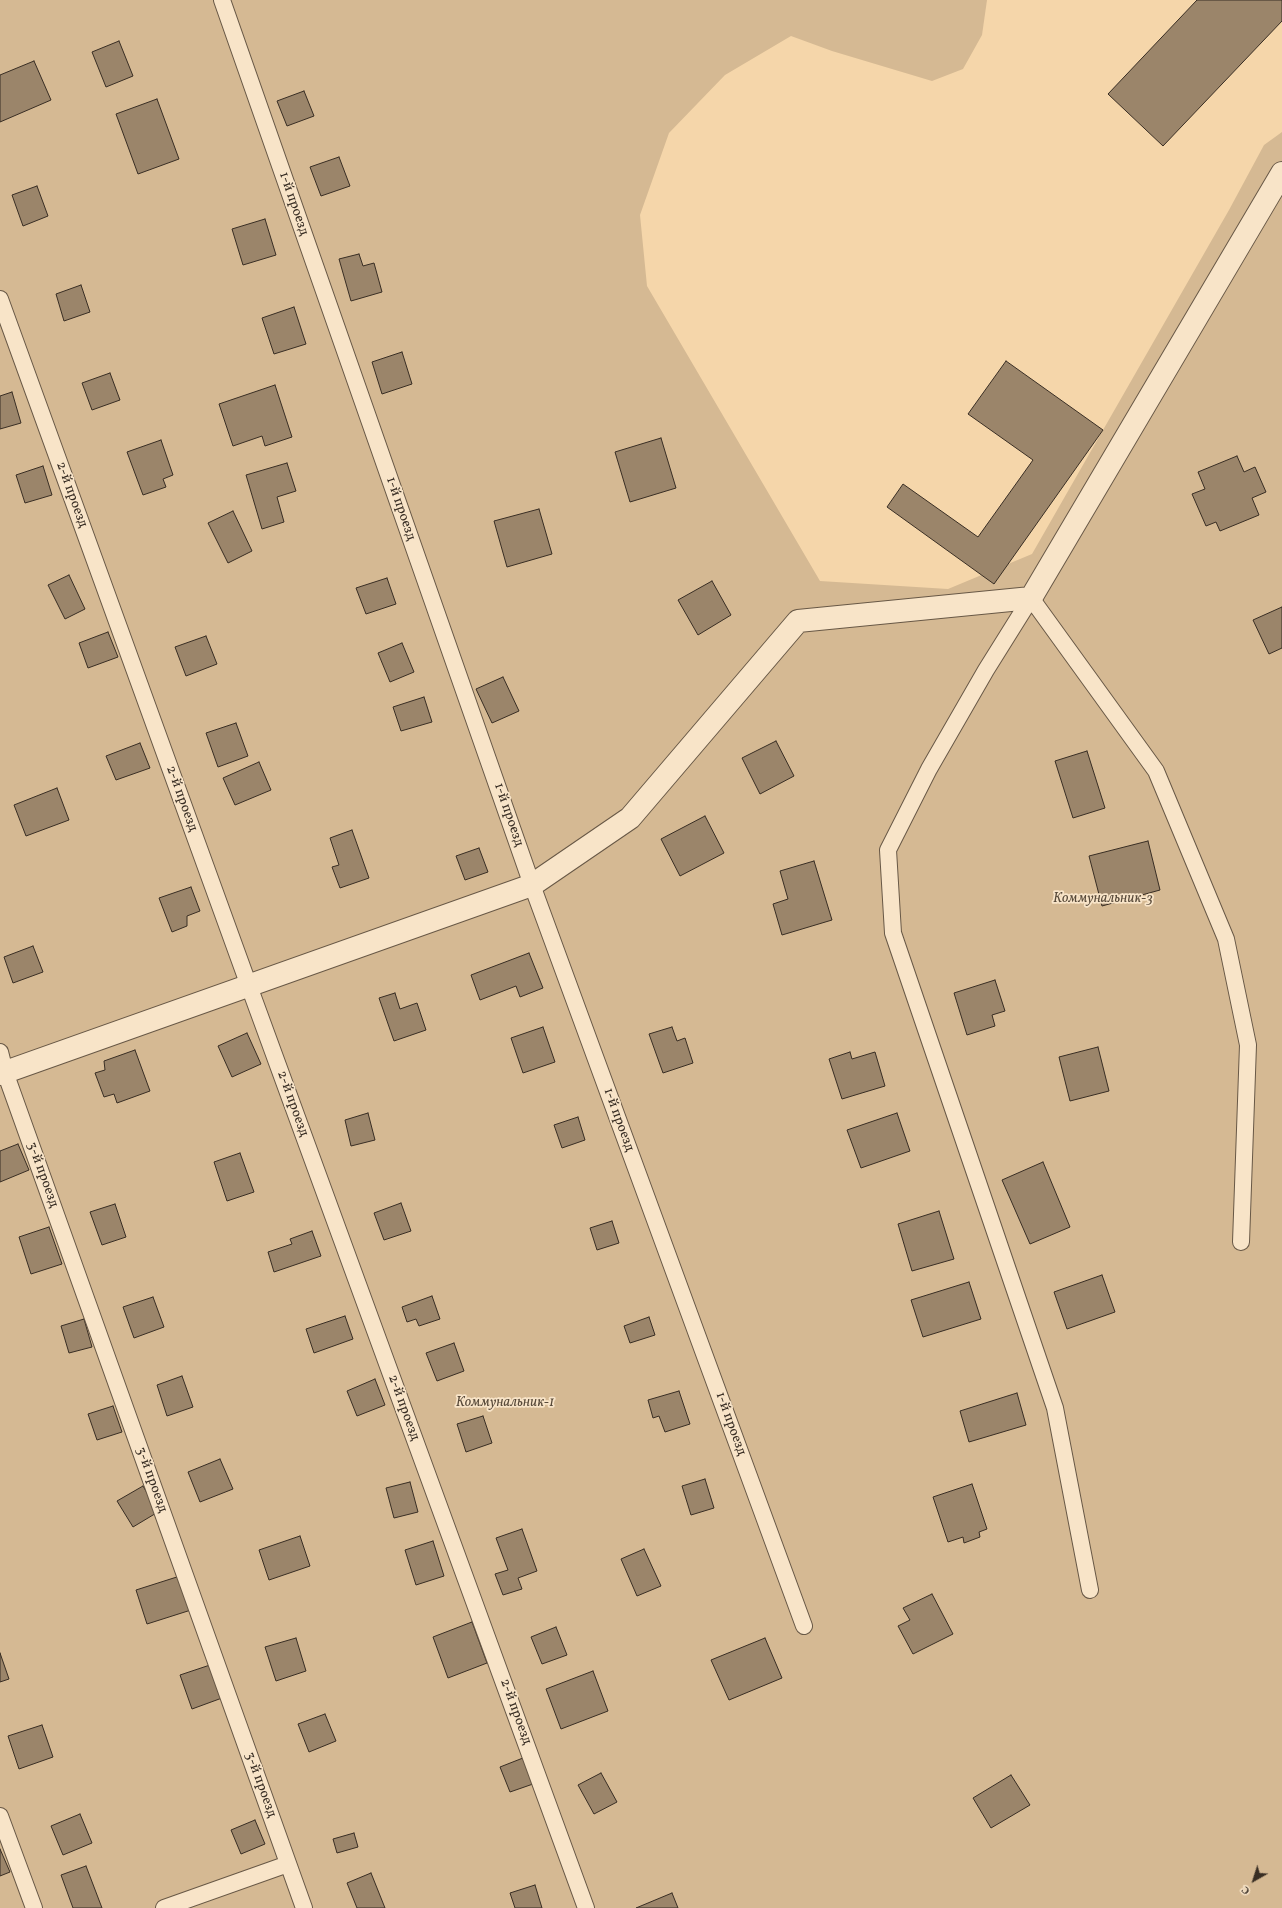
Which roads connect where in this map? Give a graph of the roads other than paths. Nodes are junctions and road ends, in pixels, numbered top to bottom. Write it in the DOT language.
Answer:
graph roads {
  1 [pos="222,0"];
  2 [pos="1282,173"];
  3 [pos="0,299"];
  4 [pos="1031,598"];
  5 [pos="532,885"];
  6 [pos="248,986"];
  7 [pos="2,1066"];
  8 [pos="1241,1242"];
  9 [pos="1090,1590"];
  10 [pos="804,1626"];
  11 [pos="0,1816"];
  12 [pos="288,1864"];
  13 [pos="34,1908"];
  14 [pos="164,1908"];
  15 [pos="304,1908"];
  16 [pos="586,1908"];
  1 -- 5 [label="lane, 1-й проезд"];
  2 -- 4 [label="street"];
  3 -- 6 [label="lane, 2-й проезд"];
  4 -- 5 [label="street"];
  4 -- 8 [label="lane"];
  4 -- 9 [label="lane"];
  5 -- 6 [label="street"];
  5 -- 10 [label="lane, 1-й проезд"];
  6 -- 7 [label="street"];
  6 -- 16 [label="lane, 2-й проезд"];
  7 -- 12 [label="lane, 3-й проезд"];
  11 -- 13 [label="lane"];
  12 -- 14 [label="lane"];
  12 -- 15 [label="lane, 3-й проезд"];
}
